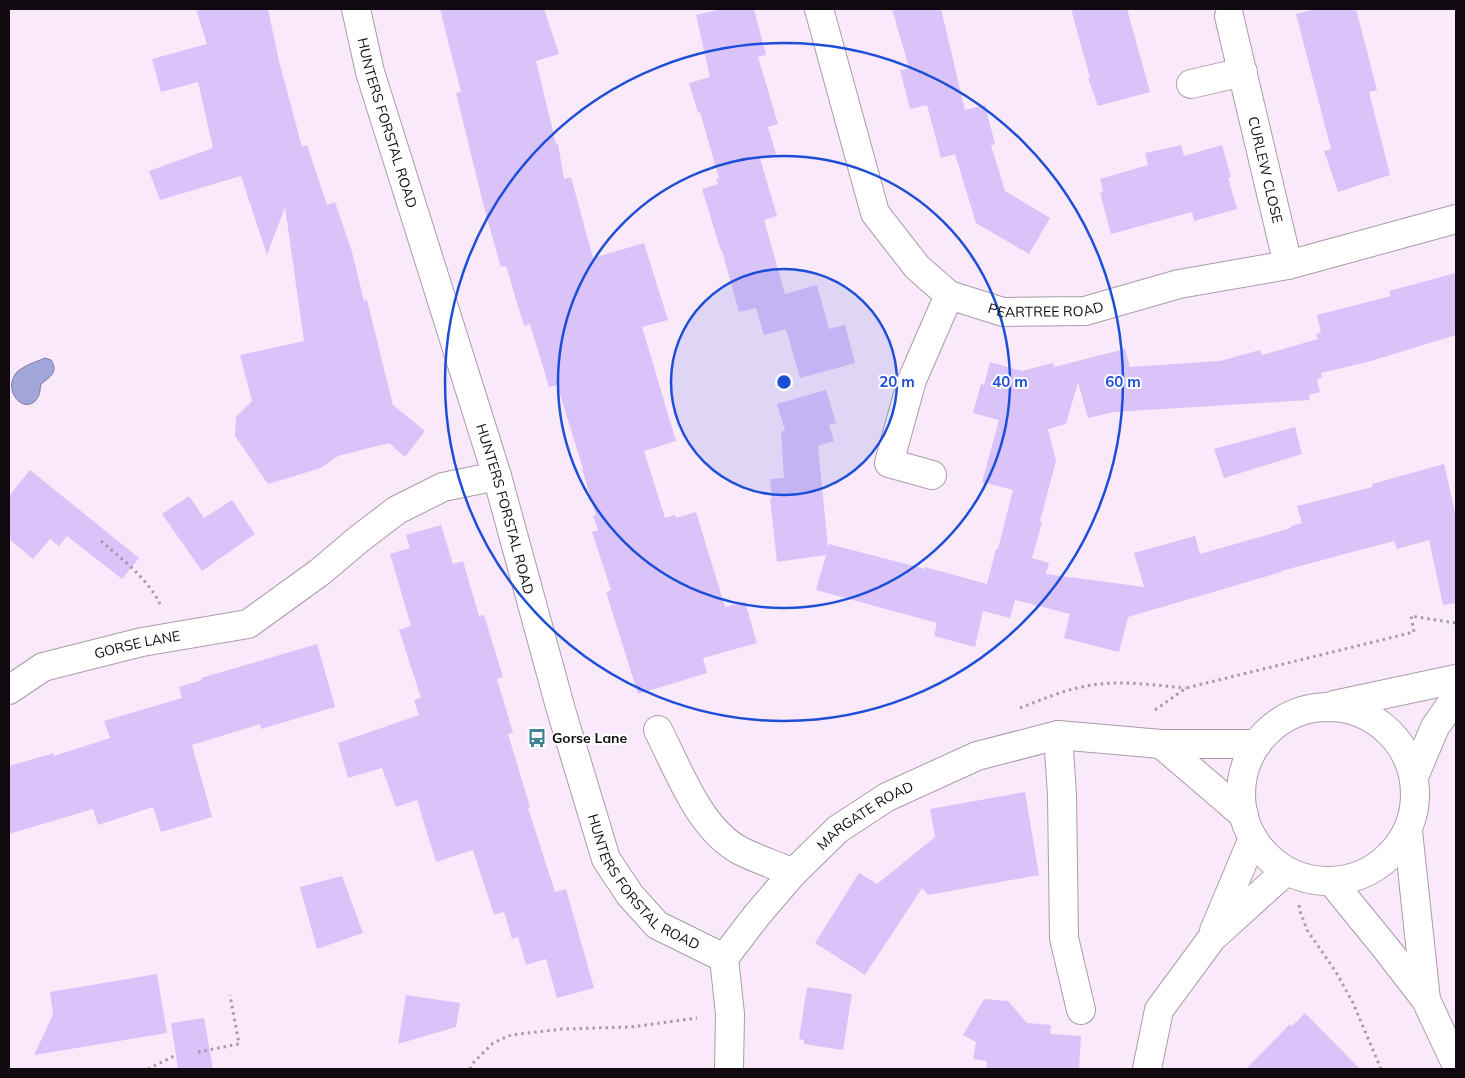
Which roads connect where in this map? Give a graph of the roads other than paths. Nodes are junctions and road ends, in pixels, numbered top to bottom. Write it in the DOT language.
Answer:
graph roads {
  1 [pos="356,9"];
  2 [pos="819,9"];
  3 [pos="1229,16"];
  4 [pos="1243,72"];
  5 [pos="1191,84"];
  6 [pos="1456,219"];
  7 [pos="1288,265"];
  8 [pos="949,295"];
  9 [pos="932,475"];
  10 [pos="497,476"];
  11 [pos="1456,678"];
  12 [pos="9,690"];
  13 [pos="1456,696"];
  14 [pos="1325,707"];
  15 [pos="658,730"];
  16 [pos="1058,735"];
  17 [pos="1161,744"];
  18 [pos="1257,744"];
  19 [pos="1414,777"];
  20 [pos="1248,827"];
  21 [pos="1408,831"];
  22 [pos="793,873"];
  23 [pos="1294,874"];
  24 [pos="1332,882"];
  25 [pos="1212,938"];
  26 [pos="724,958"];
  27 [pos="1426,1000"];
  28 [pos="1080,1010"];
  29 [pos="1456,1064"];
  30 [pos="729,1069"];
  31 [pos="1148,1069"];
  1 -- 10 [label="street, HUNTERS FORSTAL ROAD"];
  2 -- 8 [label="street, PEARTREE ROAD"];
  3 -- 4 [label="street, CURLEW CLOSE"];
  4 -- 5 [label="street"];
  4 -- 7 [label="street, CURLEW CLOSE"];
  6 -- 7 [label="street, PEARTREE ROAD"];
  7 -- 8 [label="street, PEARTREE ROAD"];
  8 -- 9 [label="street"];
  10 -- 12 [label="street, GORSE LANE"];
  10 -- 26 [label="street, HUNTERS FORSTAL ROAD"];
  11 -- 14 [label="street"];
  13 -- 19 [label="street"];
  14 -- 18 [label="street"];
  14 -- 19 [label="street"];
  15 -- 22 [label="street"];
  16 -- 17 [label="street, MARGATE ROAD"];
  16 -- 22 [label="street, MARGATE ROAD"];
  16 -- 28 [label="street"];
  17 -- 18 [label="street, MARGATE ROAD"];
  17 -- 20 [label="street"];
  18 -- 20 [label="street"];
  19 -- 21 [label="street"];
  20 -- 23 [label="street"];
  20 -- 25 [label="street"];
  21 -- 24 [label="street"];
  21 -- 27 [label="street"];
  22 -- 26 [label="street, MARGATE ROAD"];
  23 -- 24 [label="street"];
  23 -- 25 [label="street"];
  24 -- 27 [label="street"];
  25 -- 31 [label="street"];
  26 -- 30 [label="street"];
  27 -- 29 [label="street"];
}
